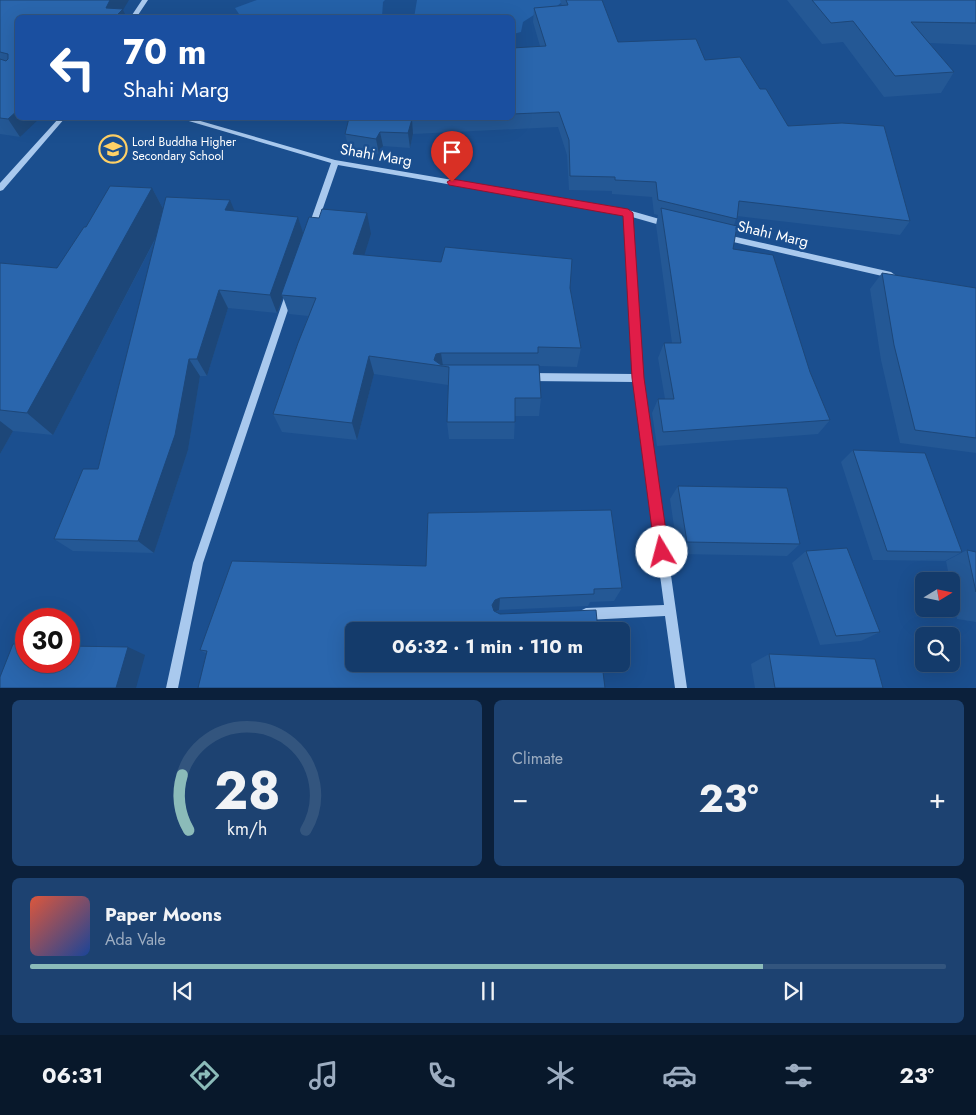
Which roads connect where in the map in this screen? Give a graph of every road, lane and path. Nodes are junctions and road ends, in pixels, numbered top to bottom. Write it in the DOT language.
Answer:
graph roads {
  1 [pos="145,0"];
  2 [pos="135,15"];
  3 [pos="60,120"];
  4 [pos="191,120"];
  5 [pos="335,162"];
  6 [pos="0,188"];
  7 [pos="628,213"];
  8 [pos="675,226"];
  9 [pos="310,234"];
  10 [pos="713,234"];
  11 [pos="904,278"];
  12 [pos="292,288"];
  13 [pos="517,377"];
  14 [pos="638,378"];
  15 [pos="671,610"];
  16 [pos="575,615"];
  17 [pos="172,688"];
  18 [pos="681,688"];
  1 -- 2 [label="street"];
  3 -- 6 [label="street"];
  4 -- 5 [label="street, Shahi Marg"];
  5 -- 7 [label="street, Shahi Marg"];
  5 -- 9 [label="street"];
  7 -- 8 [label="street, Shahi Marg"];
  7 -- 14 [label="street"];
  10 -- 11 [label="street, Shahi Marg"];
  12 -- 17 [label="street"];
  13 -- 14 [label="street"];
  14 -- 15 [label="street"];
  15 -- 16 [label="street"];
  15 -- 18 [label="street"];
}
